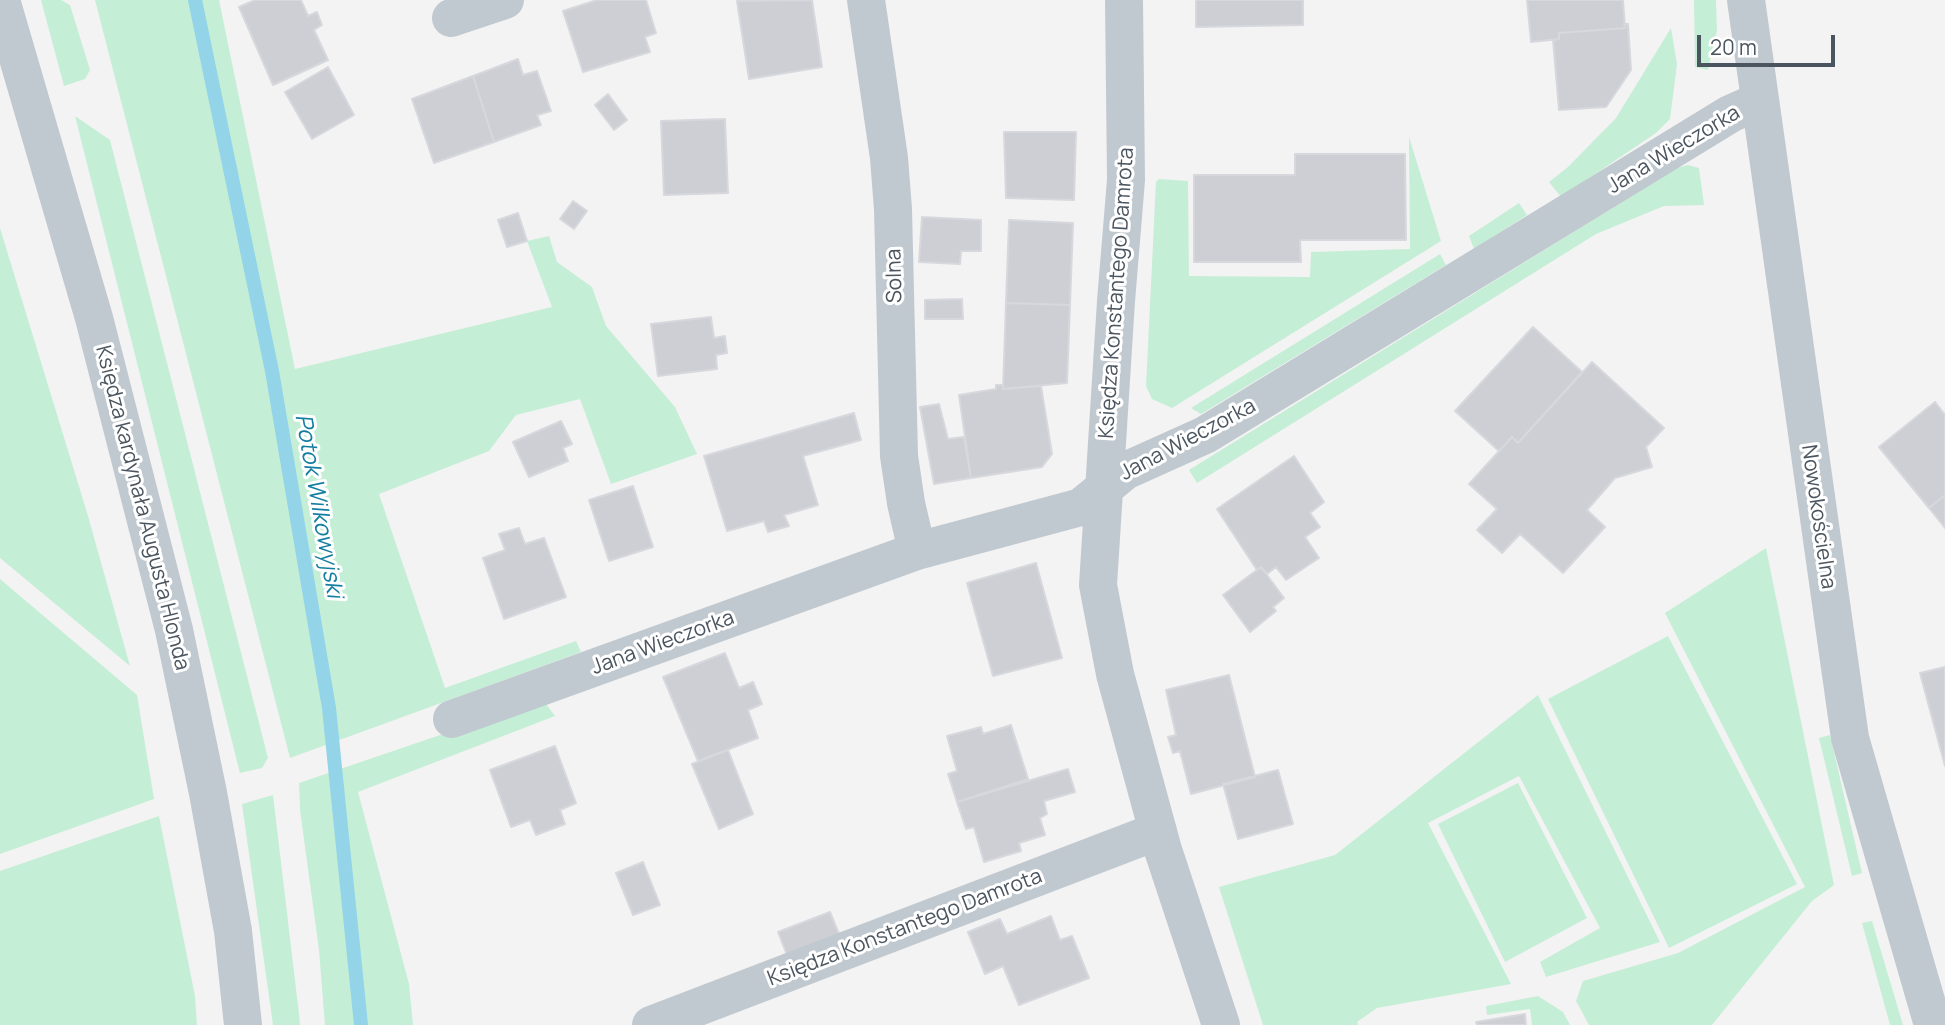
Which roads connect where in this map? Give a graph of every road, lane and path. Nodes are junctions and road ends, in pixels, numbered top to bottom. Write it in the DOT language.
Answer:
graph roads {
  1 [pos="1,0"];
  2 [pos="505,0"];
  3 [pos="866,0"];
  4 [pos="1124,0"];
  5 [pos="1745,0"];
  6 [pos="451,18"];
  7 [pos="0,83"];
  8 [pos="1759,100"];
  9 [pos="32,111"];
  10 [pos="1105,487"];
  11 [pos="917,551"];
  12 [pos="452,719"];
  13 [pos="1158,831"];
  14 [pos="243,1025"];
  15 [pos="651,1025"];
  16 [pos="1221,1025"];
  17 [pos="1933,1025"];
  1 -- 9 [label="street, Księdza kardynała Augusta Hlonda"];
  2 -- 6 [label="street"];
  3 -- 11 [label="street, Solna"];
  4 -- 10 [label="street, Księdza Konstantego Damrota"];
  5 -- 8 [label="street, Nowokościelna"];
  7 -- 9 [label="street"];
  8 -- 10 [label="street, Jana Wieczorka"];
  8 -- 17 [label="street, Nowokościelna"];
  9 -- 14 [label="street, Księdza kardynała Augusta Hlonda"];
  10 -- 11 [label="street, Jana Wieczorka"];
  10 -- 13 [label="street, Księdza Konstantego Damrota"];
  11 -- 12 [label="street, Jana Wieczorka"];
  13 -- 15 [label="street, Księdza Konstantego Damrota"];
  13 -- 16 [label="street, Księdza Konstantego Damrota"];
}
